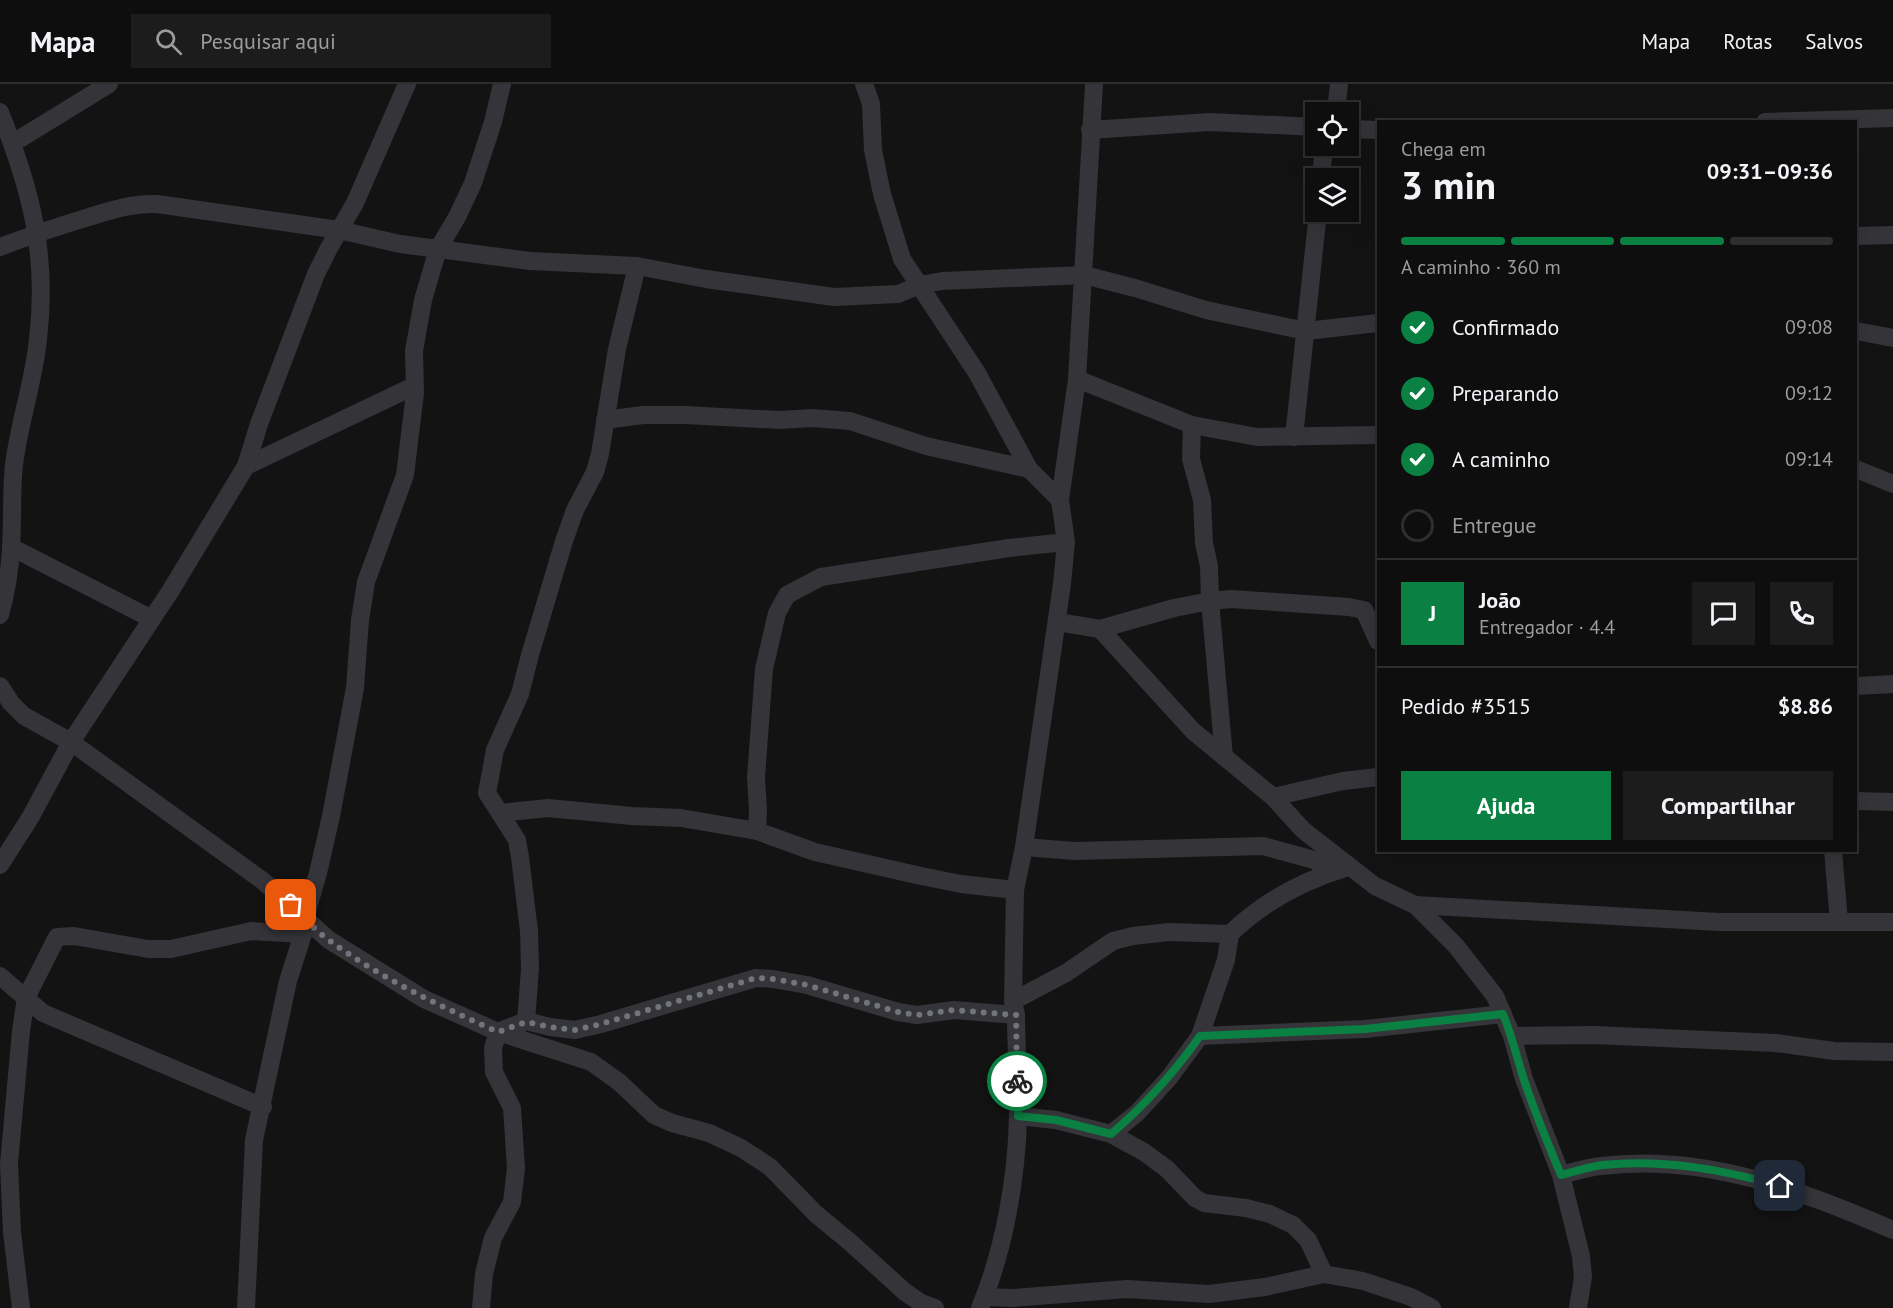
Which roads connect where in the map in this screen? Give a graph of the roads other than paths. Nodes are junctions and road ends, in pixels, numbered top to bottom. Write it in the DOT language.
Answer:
graph roads {
  1 [pos="109,84"];
  2 [pos="502,84"];
  3 [pos="864,84"];
  4 [pos="1094,84"];
  5 [pos="1339,84"];
  6 [pos="398,88"];
  7 [pos="1337,102"];
  8 [pos="0,112"];
  9 [pos="1893,118"];
  10 [pos="1830,120"];
  11 [pos="1305,126"];
  12 [pos="1359,129"];
  13 [pos="1090,130"];
  14 [pos="1377,130"];
  15 [pos="13,143"];
  16 [pos="1317,222"];
  17 [pos="339,230"];
  18 [pos="38,232"];
  19 [pos="1893,236"];
  20 [pos="1857,237"];
  21 [pos="0,247"];
  22 [pos="438,249"];
  23 [pos="636,266"];
  24 [pos="1084,275"];
  25 [pos="920,285"];
  26 [pos="1377,323"];
  27 [pos="1306,331"];
  28 [pos="1857,332"];
  29 [pos="1893,338"];
  30 [pos="1077,379"];
  31 [pos="414,386"];
  32 [pos="604,420"];
  33 [pos="1192,425"];
  34 [pos="1377,435"];
  35 [pos="1294,437"];
  36 [pos="8,450"];
  37 [pos="246,466"];
  38 [pos="1029,469"];
  39 [pos="1857,469"];
  40 [pos="1893,484"];
  41 [pos="1060,500"];
  42 [pos="1066,542"];
  43 [pos="12,547"];
  44 [pos="1210,601"];
  45 [pos="0,615"];
  46 [pos="152,619"];
  47 [pos="1058,622"];
  48 [pos="1100,629"];
  49 [pos="1377,639"];
  50 [pos="1893,684"];
  51 [pos="0,686"];
  52 [pos="1857,686"];
  53 [pos="71,742"];
  54 [pos="1224,757"];
  55 [pos="1377,777"];
  56 [pos="1273,797"];
  57 [pos="1857,801"];
  58 [pos="1893,802"];
  59 [pos="501,813"];
  60 [pos="757,831"];
  61 [pos="1024,847"];
  62 [pos="1833,852"];
  63 [pos="0,865"];
  64 [pos="1340,869"];
  65 [pos="1015,890"];
  66 [pos="1415,905"];
  67 [pos="1839,922"];
  68 [pos="1893,922"];
  69 [pos="304,926"];
  70 [pos="1230,934"];
  71 [pos="0,976"];
  72 [pos="26,998"];
  73 [pos="1014,1008"];
  74 [pos="1503,1014"];
  75 [pos="526,1022"];
  76 [pos="498,1032"];
  77 [pos="1200,1036"];
  78 [pos="1512,1036"];
  79 [pos="1893,1052"];
  80 [pos="262,1107"];
  81 [pos="1018,1116"];
  82 [pos="1111,1134"];
  83 [pos="1561,1175"];
  84 [pos="1893,1230"];
  85 [pos="1324,1274"];
  86 [pos="982,1302"];
  87 [pos="21,1308"];
  88 [pos="246,1308"];
  89 [pos="482,1308"];
  90 [pos="935,1308"];
  91 [pos="1432,1308"];
  92 [pos="1578,1308"];
  1 -- 15 [label="street"];
  2 -- 22 [label="street"];
  3 -- 25 [label="street"];
  4 -- 13 [label="street"];
  5 -- 7 [label="street"];
  6 -- 17 [label="street"];
  8 -- 15 [label="street"];
  9 -- 10 [label="street"];
  11 -- 13 [label="street"];
  12 -- 14 [label="street"];
  13 -- 24 [label="street"];
  15 -- 18 [label="street"];
  16 -- 27 [label="street"];
  17 -- 18 [label="street"];
  17 -- 22 [label="street"];
  17 -- 37 [label="street"];
  18 -- 21 [label="street"];
  18 -- 36 [label="street"];
  19 -- 20 [label="street"];
  22 -- 23 [label="street"];
  22 -- 31 [label="street"];
  23 -- 25 [label="street"];
  23 -- 32 [label="street"];
  24 -- 25 [label="street"];
  24 -- 27 [label="street"];
  24 -- 30 [label="street"];
  25 -- 38 [label="street"];
  26 -- 27 [label="street"];
  27 -- 35 [label="street"];
  28 -- 29 [label="street"];
  30 -- 33 [label="street"];
  30 -- 41 [label="street"];
  31 -- 37 [label="street"];
  31 -- 69 [label="street"];
  32 -- 38 [label="street"];
  32 -- 59 [label="street"];
  33 -- 35 [label="street"];
  33 -- 44 [label="street"];
  34 -- 35 [label="street"];
  36 -- 43 [label="street"];
  37 -- 46 [label="street"];
  38 -- 41 [label="street"];
  39 -- 40 [label="street"];
  41 -- 42 [label="street"];
  42 -- 47 [label="street"];
  42 -- 60 [label="street"];
  43 -- 45 [label="street"];
  43 -- 46 [label="street"];
  44 -- 48 [label="street"];
  44 -- 49 [label="street"];
  44 -- 54 [label="street"];
  46 -- 53 [label="street"];
  47 -- 48 [label="street"];
  47 -- 61 [label="street"];
  48 -- 54 [label="street"];
  50 -- 52 [label="street"];
  51 -- 53 [label="street"];
  53 -- 63 [label="street"];
  53 -- 69 [label="street"];
  54 -- 56 [label="street"];
  55 -- 56 [label="street"];
  56 -- 64 [label="street"];
  57 -- 58 [label="street"];
  59 -- 60 [label="street"];
  59 -- 75 [label="street"];
  60 -- 65 [label="street"];
  61 -- 64 [label="street"];
  61 -- 65 [label="street"];
  62 -- 67 [label="street"];
  64 -- 66 [label="street"];
  64 -- 70 [label="street"];
  65 -- 73 [label="street"];
  66 -- 67 [label="street"];
  66 -- 74 [label="street"];
  67 -- 68 [label="street"];
  69 -- 72 [label="street"];
  69 -- 76 [label="street"];
  69 -- 80 [label="street"];
  70 -- 73 [label="street"];
  70 -- 77 [label="street"];
  71 -- 72 [label="street"];
  72 -- 80 [label="street"];
  72 -- 87 [label="street"];
  73 -- 75 [label="street"];
  73 -- 81 [label="street"];
  74 -- 77 [label="street"];
  74 -- 78 [label="street"];
  75 -- 76 [label="street"];
  76 -- 89 [label="street"];
  76 -- 90 [label="street"];
  77 -- 82 [label="street"];
  78 -- 79 [label="street"];
  78 -- 83 [label="street"];
  80 -- 88 [label="street"];
  81 -- 82 [label="street"];
  81 -- 86 [label="street"];
  82 -- 85 [label="street"];
  83 -- 84 [label="street"];
  83 -- 92 [label="street"];
  85 -- 86 [label="street"];
  85 -- 91 [label="street"];
}
